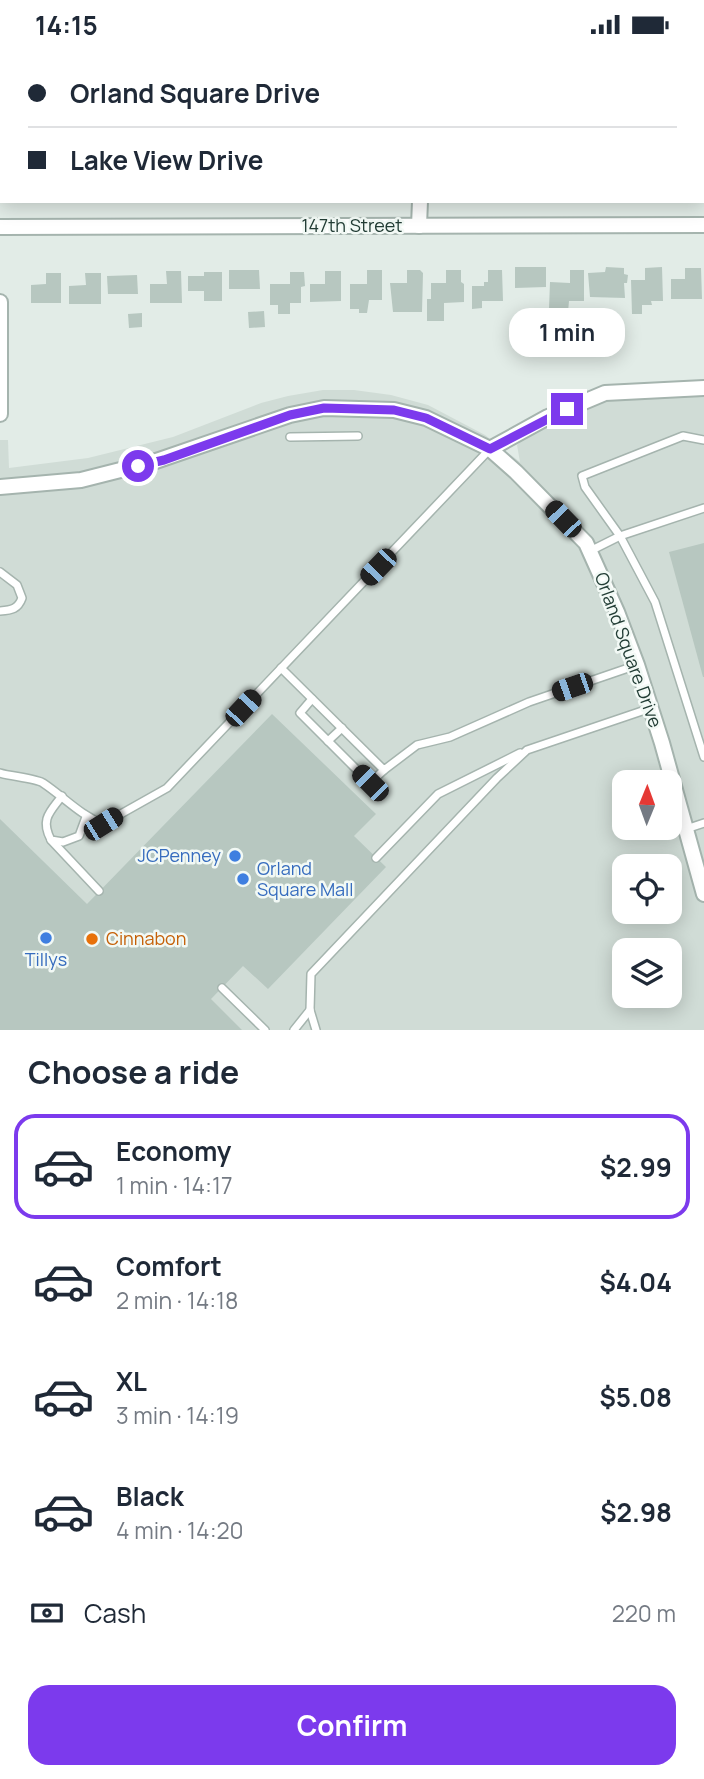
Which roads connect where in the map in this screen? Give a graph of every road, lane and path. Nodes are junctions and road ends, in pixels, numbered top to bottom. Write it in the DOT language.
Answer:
graph roads {
  1 [pos="420,203"];
  2 [pos="704,225"];
  3 [pos="419,226"];
  4 [pos="0,227"];
  5 [pos="0,302"];
  6 [pos="704,388"];
  7 [pos="0,414"];
  8 [pos="358,436"];
  9 [pos="290,437"];
  10 [pos="704,440"];
  11 [pos="490,449"];
  12 [pos="0,487"];
  13 [pos="704,508"];
  14 [pos="620,536"];
  15 [pos="589,551"];
  16 [pos="0,572"];
  17 [pos="0,611"];
  18 [pos="637,665"];
  19 [pos="281,668"];
  20 [pos="312,699"];
  21 [pos="651,708"];
  22 [pos="342,728"];
  23 [pos="328,741"];
  24 [pos="527,750"];
  25 [pos="704,757"];
  26 [pos="384,770"];
  27 [pos="0,773"];
  28 [pos="62,796"];
  29 [pos="86,817"];
  30 [pos="704,823"];
  31 [pos="685,829"];
  32 [pos="51,839"];
  33 [pos="376,858"];
  34 [pos="99,891"];
  35 [pos="704,894"];
  36 [pos="222,988"];
  37 [pos="310,1010"];
  38 [pos="265,1030"];
  39 [pos="293,1030"];
  40 [pos="316,1030"];
  1 -- 3 [label="street"];
  2 -- 3 [label="street, 147th Street"];
  3 -- 4 [label="street, 147th Street"];
  5 -- 7 [label="street"];
  6 -- 11 [label="street"];
  8 -- 9 [label="lane"];
  10 -- 14 [label="lane"];
  11 -- 12 [label="street, Orland Square Drive"];
  11 -- 15 [label="street, Orland Square Drive"];
  11 -- 19 [label="lane"];
  13 -- 14 [label="lane"];
  14 -- 15 [label="lane"];
  14 -- 25 [label="lane"];
  15 -- 18 [label="street, Orland Square Drive"];
  16 -- 17 [label="lane"];
  18 -- 21 [label="street, Orland Square Drive"];
  18 -- 26 [label="lane"];
  19 -- 20 [label="lane"];
  19 -- 29 [label="lane"];
  20 -- 22 [label="lane"];
  20 -- 23 [label="lane"];
  21 -- 24 [label="lane"];
  21 -- 31 [label="street, Orland Square Drive"];
  22 -- 23 [label="lane"];
  22 -- 26 [label="lane"];
  23 -- 26 [label="lane"];
  24 -- 33 [label="lane"];
  24 -- 37 [label="lane"];
  27 -- 28 [label="lane"];
  28 -- 29 [label="lane"];
  28 -- 32 [label="lane"];
  29 -- 32 [label="lane"];
  30 -- 31 [label="lane"];
  31 -- 35 [label="street, Orland Square Drive"];
  32 -- 34 [label="lane"];
  36 -- 38 [label="lane"];
  37 -- 39 [label="lane"];
  37 -- 40 [label="lane"];
}
